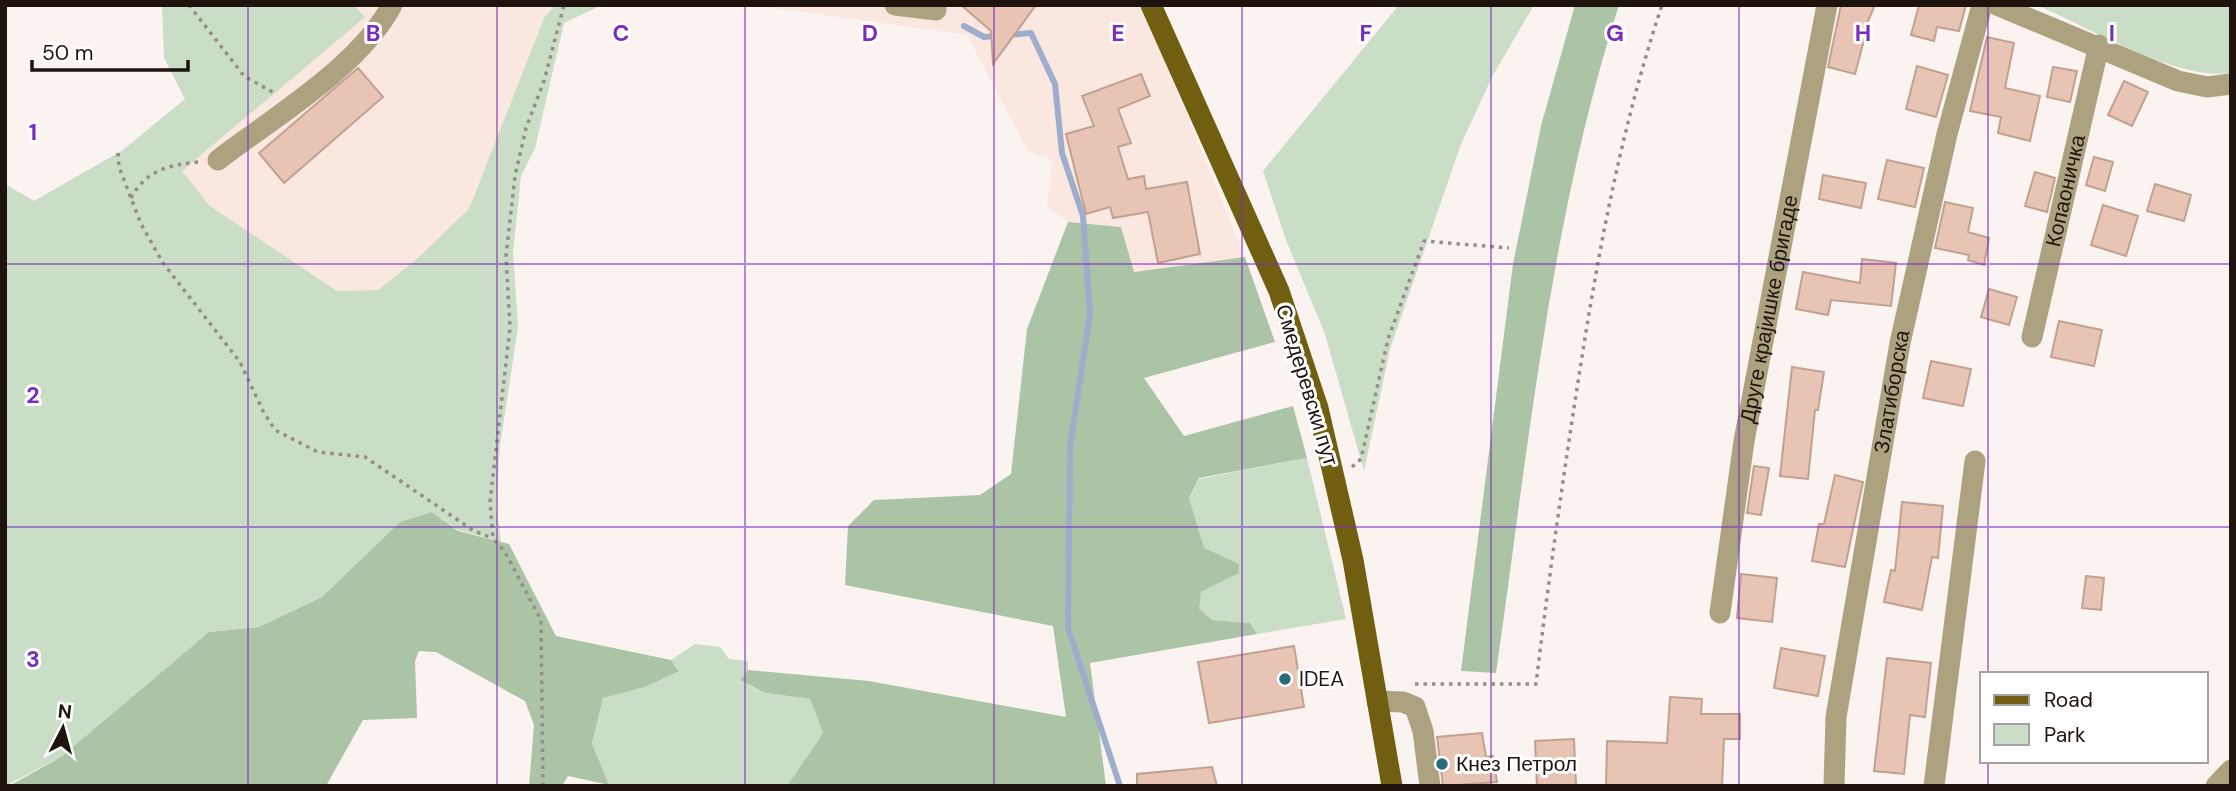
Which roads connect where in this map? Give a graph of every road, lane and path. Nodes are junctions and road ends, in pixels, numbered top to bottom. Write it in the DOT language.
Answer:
graph roads {
  1 [pos="189,5"];
  2 [pos="392,5"];
  3 [pos="564,5"];
  4 [pos="895,5"];
  5 [pos="932,5"];
  6 [pos="1152,5"];
  7 [pos="1662,5"];
  8 [pos="1827,5"];
  9 [pos="1982,5"];
  10 [pos="1997,5"];
  11 [pos="2099,45"];
  12 [pos="2231,84"];
  13 [pos="293,103"];
  14 [pos="118,153"];
  15 [pos="218,160"];
  16 [pos="131,198"];
  17 [pos="1509,248"];
  18 [pos="2032,337"];
  19 [pos="1975,461"];
  20 [pos="1334,475"];
  21 [pos="493,538"];
  22 [pos="1720,613"];
  23 [pos="1415,684"];
  24 [pos="1377,701"];
  25 [pos="2231,770"];
  26 [pos="543,786"];
  27 [pos="1392,786"];
  28 [pos="1430,786"];
  29 [pos="1834,786"];
  30 [pos="1934,786"];
  31 [pos="2216,786"];
  1 -- 13 [label="path"];
  2 -- 13 [label="street"];
  3 -- 21 [label="path"];
  4 -- 5 [label="street"];
  6 -- 20 [label="main road, Смедеревски пут"];
  7 -- 23 [label="path"];
  8 -- 22 [label="street, Друге крајишке бригаде"];
  9 -- 29 [label="street, Златиборска"];
  10 -- 11 [label="street"];
  11 -- 12 [label="street"];
  11 -- 18 [label="street, Копаоничка"];
  13 -- 15 [label="street"];
  14 -- 16 [label="path"];
  15 -- 16 [label="path"];
  16 -- 21 [label="path"];
  17 -- 20 [label="path"];
  19 -- 30 [label="street"];
  20 -- 24 [label="main road, Смедеревски пут"];
  21 -- 26 [label="path"];
  24 -- 27 [label="main road, Смедеревски пут"];
  24 -- 28 [label="street"];
  25 -- 31 [label="street"];
}
